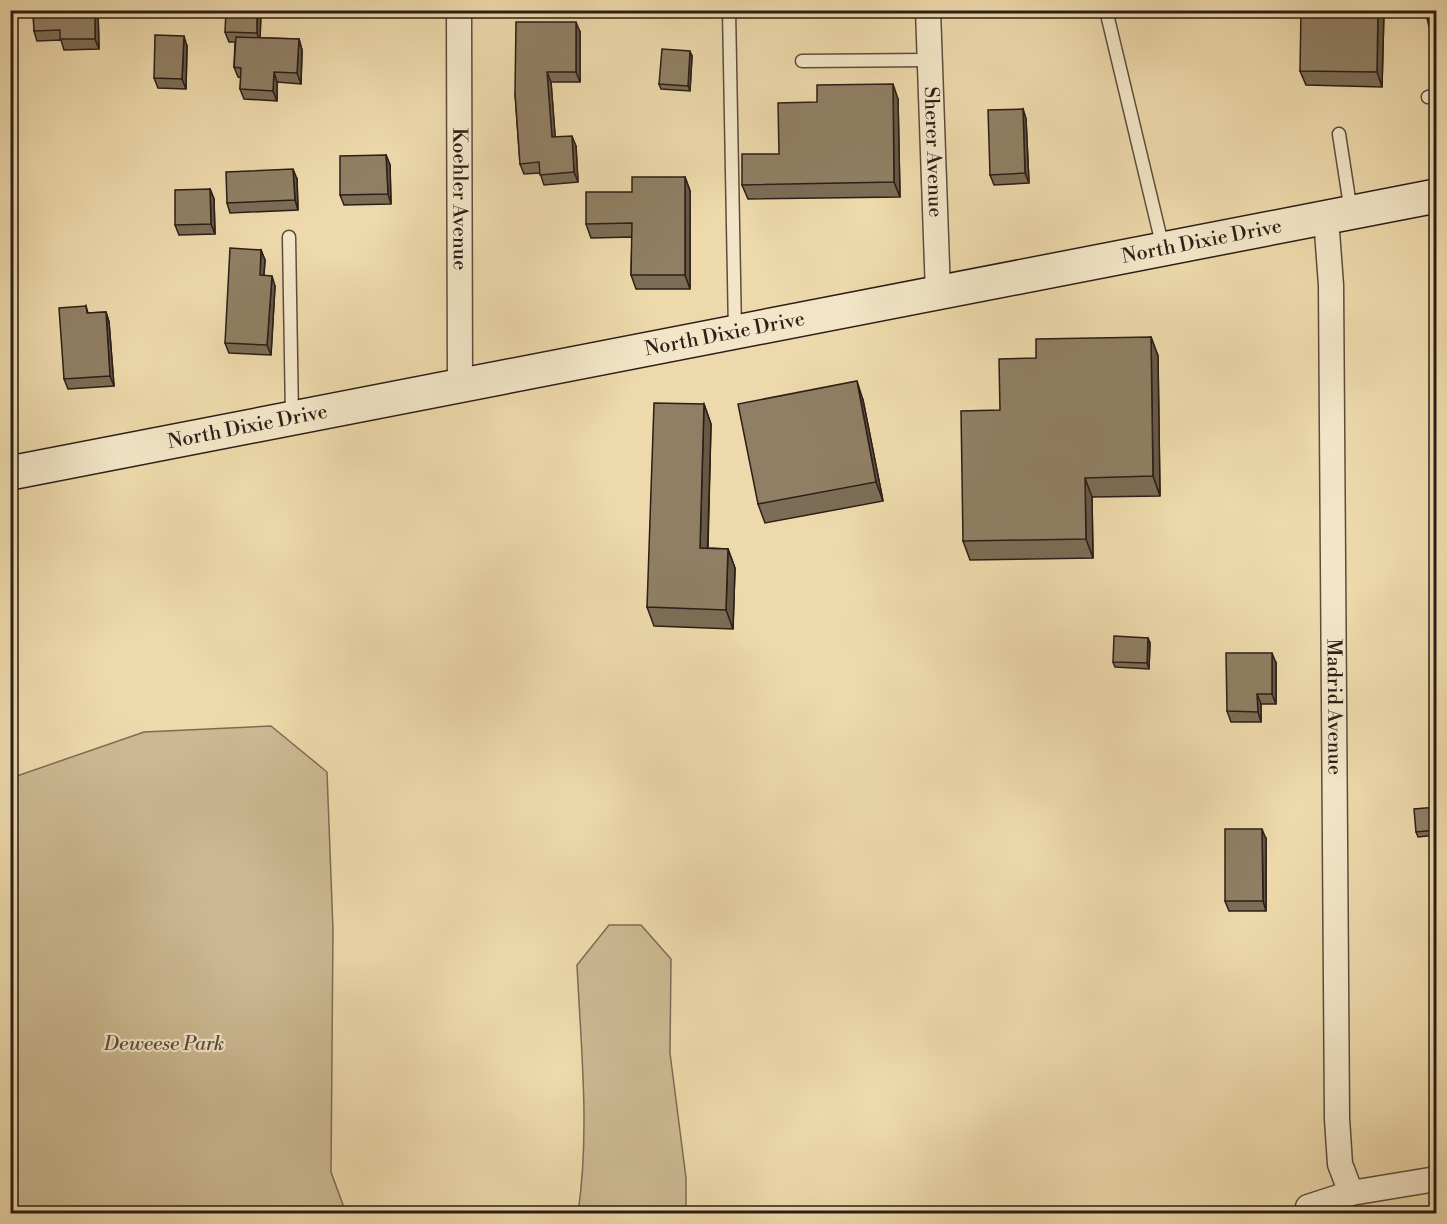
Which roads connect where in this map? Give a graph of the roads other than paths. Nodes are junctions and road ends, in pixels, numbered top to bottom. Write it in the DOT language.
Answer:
graph roads {
  1 [pos="459,10"];
  2 [pos="729,10"];
  3 [pos="928,10"];
  4 [pos="1106,10"];
  5 [pos="929,60"];
  6 [pos="801,61"];
  7 [pos="1339,135"];
  8 [pos="1437,196"];
  9 [pos="1339,216"];
  10 [pos="289,237"];
  11 [pos="1163,249"];
  12 [pos="938,294"];
  13 [pos="735,333"];
  14 [pos="460,386"];
  15 [pos="292,418"];
  16 [pos="10,473"];
  17 [pos="1437,1179"];
  18 [pos="1351,1193"];
  19 [pos="1308,1208"];
  1 -- 14 [label="street, Koehler Avenue"];
  2 -- 13 [label="lane"];
  3 -- 5 [label="street, Sherer Avenue"];
  4 -- 11 [label="lane"];
  5 -- 6 [label="lane"];
  5 -- 12 [label="street, Sherer Avenue"];
  7 -- 9 [label="lane"];
  8 -- 9 [label="main road, North Dixie Drive"];
  9 -- 11 [label="main road, North Dixie Drive"];
  9 -- 18 [label="street, Madrid Avenue"];
  10 -- 15 [label="lane"];
  11 -- 12 [label="main road, North Dixie Drive"];
  12 -- 13 [label="main road, North Dixie Drive"];
  13 -- 14 [label="main road, North Dixie Drive"];
  14 -- 15 [label="main road, North Dixie Drive"];
  15 -- 16 [label="main road, North Dixie Drive"];
  17 -- 18 [label="street"];
  18 -- 19 [label="street"];
}
